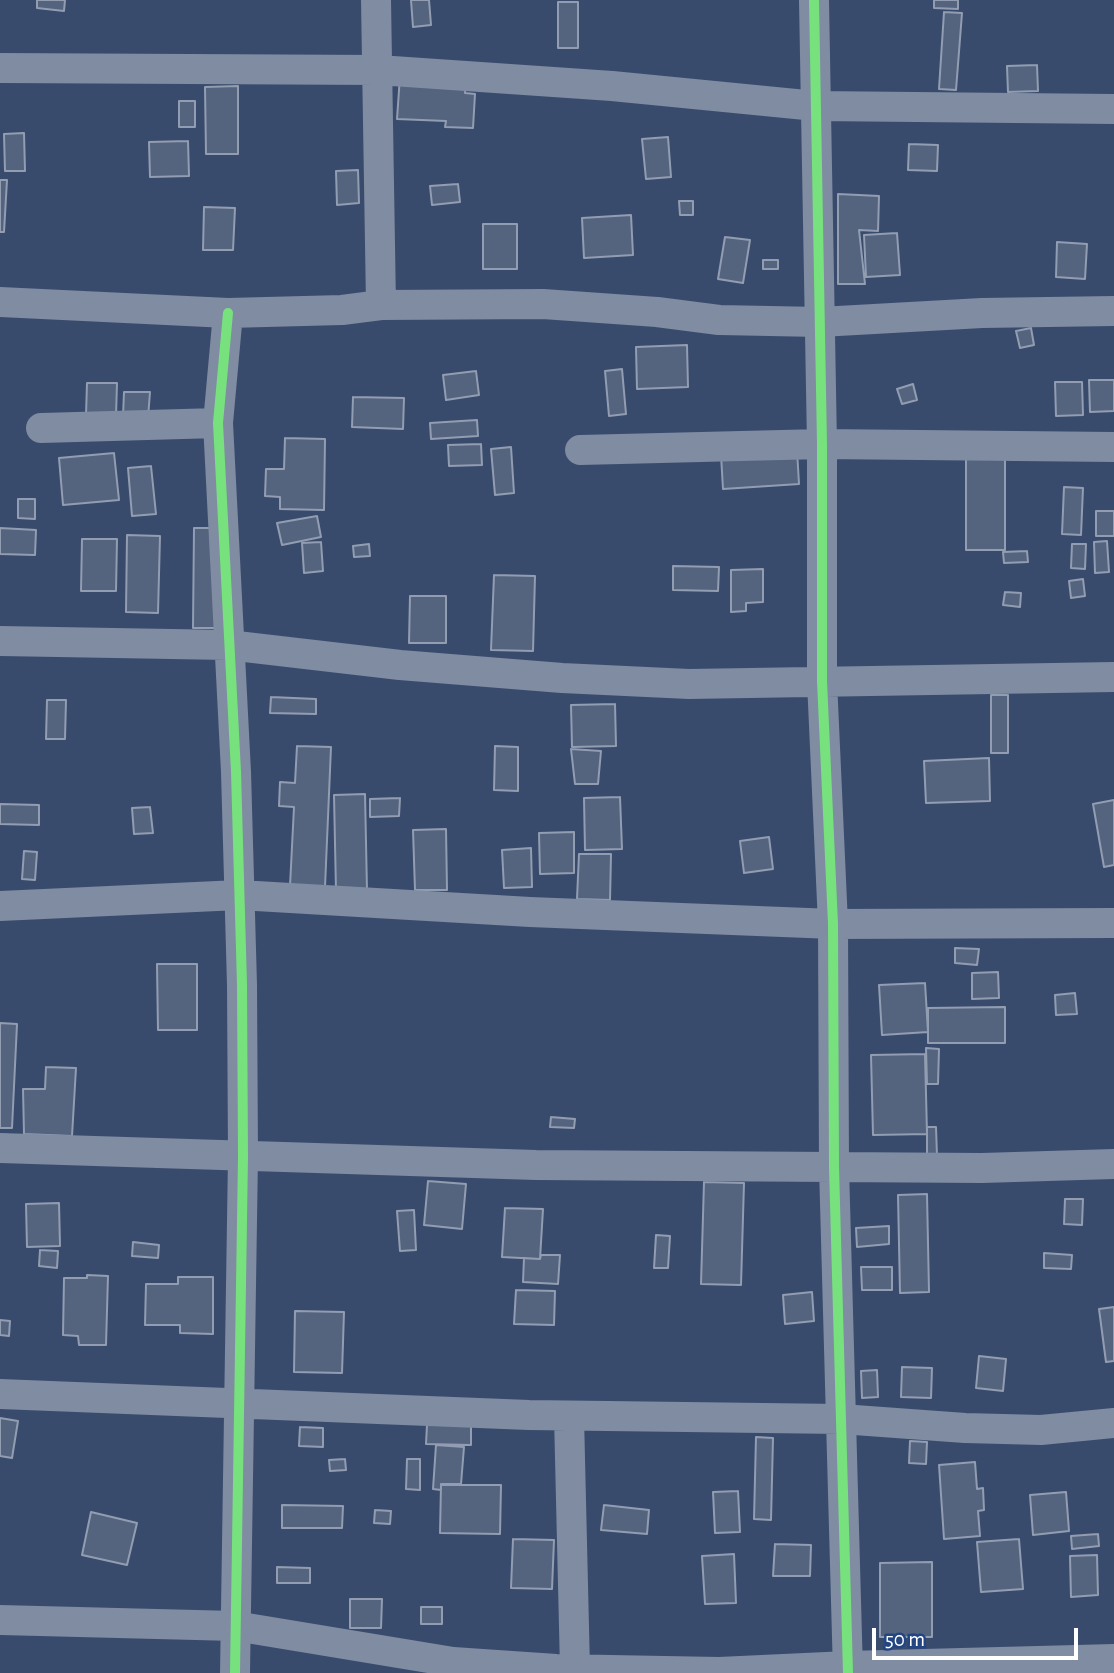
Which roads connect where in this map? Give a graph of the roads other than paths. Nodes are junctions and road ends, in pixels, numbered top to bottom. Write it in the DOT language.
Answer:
graph roads {
  1 [pos="376,0"];
  2 [pos="814,0"];
  3 [pos="0,68"];
  4 [pos="378,70"];
  5 [pos="816,106"];
  6 [pos="1114,109"];
  7 [pos="0,302"];
  8 [pos="381,304"];
  9 [pos="1114,311"];
  10 [pos="228,313"];
  11 [pos="820,321"];
  12 [pos="218,423"];
  13 [pos="41,428"];
  14 [pos="822,444"];
  15 [pos="1114,447"];
  16 [pos="580,450"];
  17 [pos="0,641"];
  18 [pos="228,645"];
  19 [pos="1114,677"];
  20 [pos="822,681"];
  21 [pos="239,895"];
  22 [pos="0,906"];
  23 [pos="1114,923"];
  24 [pos="833,924"];
  25 [pos="0,1148"];
  26 [pos="243,1156"];
  27 [pos="1114,1164"];
  28 [pos="835,1167"];
  29 [pos="0,1394"];
  30 [pos="239,1405"];
  31 [pos="569,1416"];
  32 [pos="841,1419"];
  33 [pos="1114,1423"];
  34 [pos="0,1620"];
  35 [pos="235,1626"];
  36 [pos="1114,1659"];
  37 [pos="575,1669"];
  38 [pos="848,1669"];
  39 [pos="234,1673"];
  1 -- 4 [label="street"];
  2 -- 5 [label="street"];
  3 -- 4 [label="street"];
  4 -- 5 [label="street"];
  4 -- 8 [label="street"];
  5 -- 6 [label="street"];
  5 -- 11 [label="street"];
  7 -- 10 [label="street"];
  8 -- 10 [label="street"];
  8 -- 11 [label="street"];
  9 -- 11 [label="street"];
  10 -- 12 [label="street"];
  11 -- 14 [label="street"];
  12 -- 13 [label="street"];
  12 -- 18 [label="street"];
  14 -- 15 [label="street"];
  14 -- 16 [label="street"];
  14 -- 20 [label="street"];
  17 -- 18 [label="street"];
  18 -- 20 [label="street"];
  18 -- 21 [label="street"];
  19 -- 20 [label="street"];
  20 -- 24 [label="street"];
  21 -- 22 [label="street"];
  21 -- 24 [label="street"];
  21 -- 26 [label="street"];
  23 -- 24 [label="street"];
  24 -- 28 [label="street"];
  25 -- 26 [label="street"];
  26 -- 28 [label="street"];
  26 -- 30 [label="street"];
  27 -- 28 [label="street"];
  28 -- 32 [label="street"];
  29 -- 30 [label="street"];
  30 -- 31 [label="street"];
  30 -- 35 [label="street"];
  31 -- 32 [label="street"];
  31 -- 37 [label="street"];
  32 -- 33 [label="street"];
  32 -- 38 [label="street"];
  34 -- 35 [label="street"];
  35 -- 37 [label="street"];
  35 -- 39 [label="street"];
  36 -- 38 [label="street"];
  37 -- 38 [label="street"];
}
